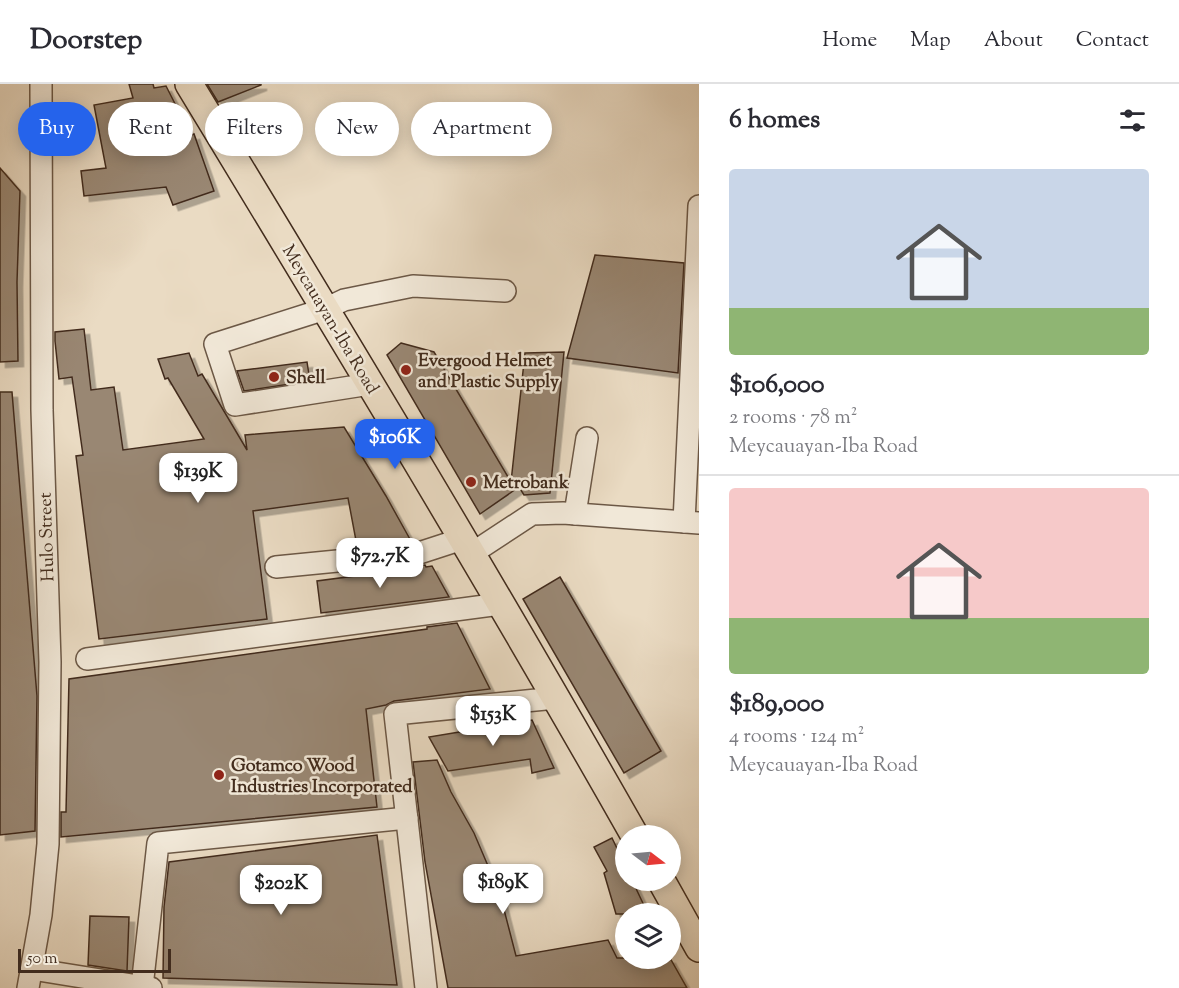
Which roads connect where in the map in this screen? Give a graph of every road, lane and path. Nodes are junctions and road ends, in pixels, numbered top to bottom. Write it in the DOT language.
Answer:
graph roads {
  1 [pos="41,84"];
  2 [pos="189,84"];
  3 [pos="699,206"];
  4 [pos="505,291"];
  5 [pos="325,309"];
  6 [pos="370,384"];
  7 [pos="587,438"];
  8 [pos="575,514"];
  9 [pos="692,522"];
  10 [pos="466,547"];
  11 [pos="276,567"];
  12 [pos="500,604"];
  13 [pos="87,659"];
  14 [pos="556,698"];
  15 [pos="407,818"];
  16 [pos="629,825"];
  17 [pos="667,891"];
  18 [pos="699,948"];
  19 [pos="30,978"];
  20 [pos="147,987"];
  21 [pos="426,988"];
  1 -- 19 [label="street, Hulo Street"];
  2 -- 5 [label="main road, Meycauayan-Iba Road"];
  3 -- 9 [label="street"];
  4 -- 5 [label="street"];
  5 -- 6 [label="main road, Meycauayan-Iba Road"];
  5 -- 6 [label="street"];
  6 -- 10 [label="main road, Meycauayan-Iba Road"];
  7 -- 8 [label="street"];
  8 -- 9 [label="street"];
  8 -- 10 [label="street"];
  10 -- 11 [label="street"];
  10 -- 12 [label="main road, Meycauayan-Iba Road"];
  12 -- 13 [label="street"];
  12 -- 14 [label="main road, Meycauayan-Iba Road"];
  14 -- 15 [label="street"];
  14 -- 16 [label="main road, Meycauayan-Iba Road"];
  15 -- 20 [label="street"];
  15 -- 21 [label="street"];
  17 -- 18 [label="main road"];
  19 -- 20 [label="street"];
}
